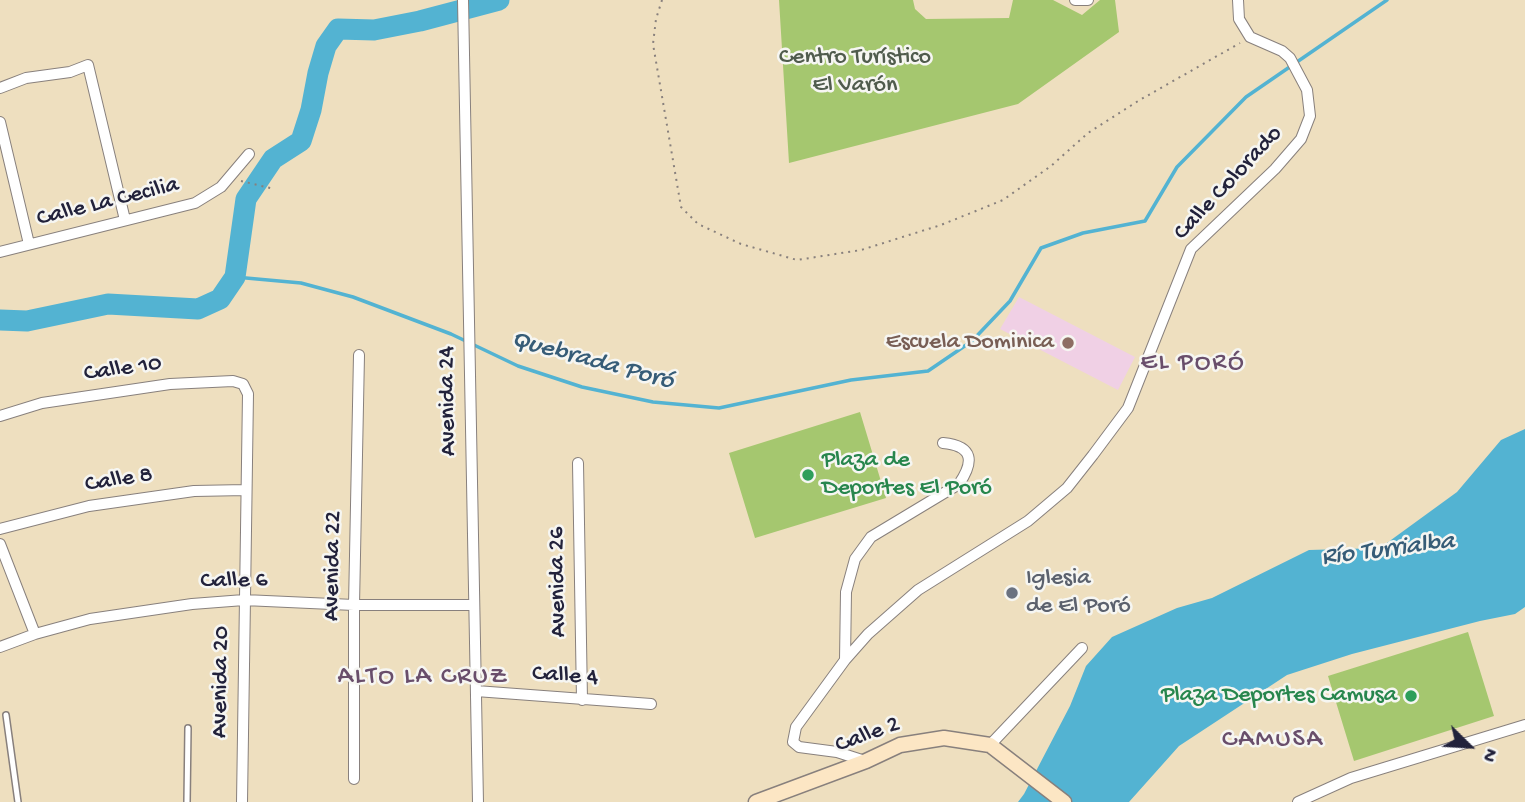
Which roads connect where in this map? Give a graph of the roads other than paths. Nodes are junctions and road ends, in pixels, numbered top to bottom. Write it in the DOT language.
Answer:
graph roads {
  1 [pos="463,0"];
  2 [pos="1075,0"];
  3 [pos="1088,0"];
  4 [pos="1238,0"];
  5 [pos="0,88"];
  6 [pos="0,122"];
  7 [pos="249,154"];
  8 [pos="125,220"];
  9 [pos="29,244"];
  10 [pos="0,252"];
  11 [pos="359,355"];
  12 [pos="248,394"];
  13 [pos="0,416"];
  14 [pos="943,443"];
  15 [pos="578,463"];
  16 [pos="246,491"];
  17 [pos="0,529"];
  18 [pos="0,544"];
  19 [pos="244,600"];
  20 [pos="354,606"];
  21 [pos="474,606"];
  22 [pos="35,634"];
  23 [pos="0,647"];
  24 [pos="1082,648"];
  25 [pos="845,660"];
  26 [pos="476,691"];
  27 [pos="582,700"];
  28 [pos="651,704"];
  29 [pos="6,715"];
  30 [pos="1525,725"];
  31 [pos="188,728"];
  32 [pos="990,745"];
  33 [pos="866,761"];
  34 [pos="354,779"];
  35 [pos="18,802"];
  36 [pos="187,802"];
  37 [pos="242,802"];
  38 [pos="478,802"];
  39 [pos="756,802"];
  40 [pos="1064,802"];
  41 [pos="1298,802"];
  1 -- 21 [label="street, Avenida 24"];
  2 -- 3 [label="street"];
  4 -- 25 [label="street, Calle Colorado"];
  5 -- 8 [label="street"];
  6 -- 9 [label="street"];
  7 -- 8 [label="street, Calle La Cecilia"];
  8 -- 9 [label="street, Calle La Cecilia"];
  9 -- 10 [label="street, Calle La Cecilia"];
  11 -- 20 [label="street, Avenida 22"];
  12 -- 13 [label="street, Calle 10"];
  12 -- 16 [label="street, Avenida 20"];
  14 -- 25 [label="street"];
  15 -- 27 [label="street, Avenida 26"];
  16 -- 17 [label="street, Calle 8"];
  16 -- 19 [label="street, Avenida 20"];
  18 -- 22 [label="street"];
  19 -- 20 [label="street, Calle 6"];
  19 -- 22 [label="street, Calle 6"];
  19 -- 37 [label="street, Avenida 20"];
  20 -- 21 [label="street, Calle 6"];
  20 -- 34 [label="street, Avenida 22"];
  21 -- 26 [label="street, Avenida 24"];
  22 -- 23 [label="street, Calle 6"];
  24 -- 32 [label="street"];
  25 -- 33 [label="street, Calle Colorado"];
  26 -- 27 [label="street, Calle 4"];
  26 -- 38 [label="street, Avenida 24"];
  27 -- 28 [label="street, Calle 4"];
  29 -- 35 [label="lane"];
  30 -- 41 [label="street"];
  31 -- 36 [label="lane"];
  32 -- 33 [label="main road, Calle 2"];
  32 -- 40 [label="main road, Calle 2"];
  33 -- 39 [label="main road, Calle 2"];
}
